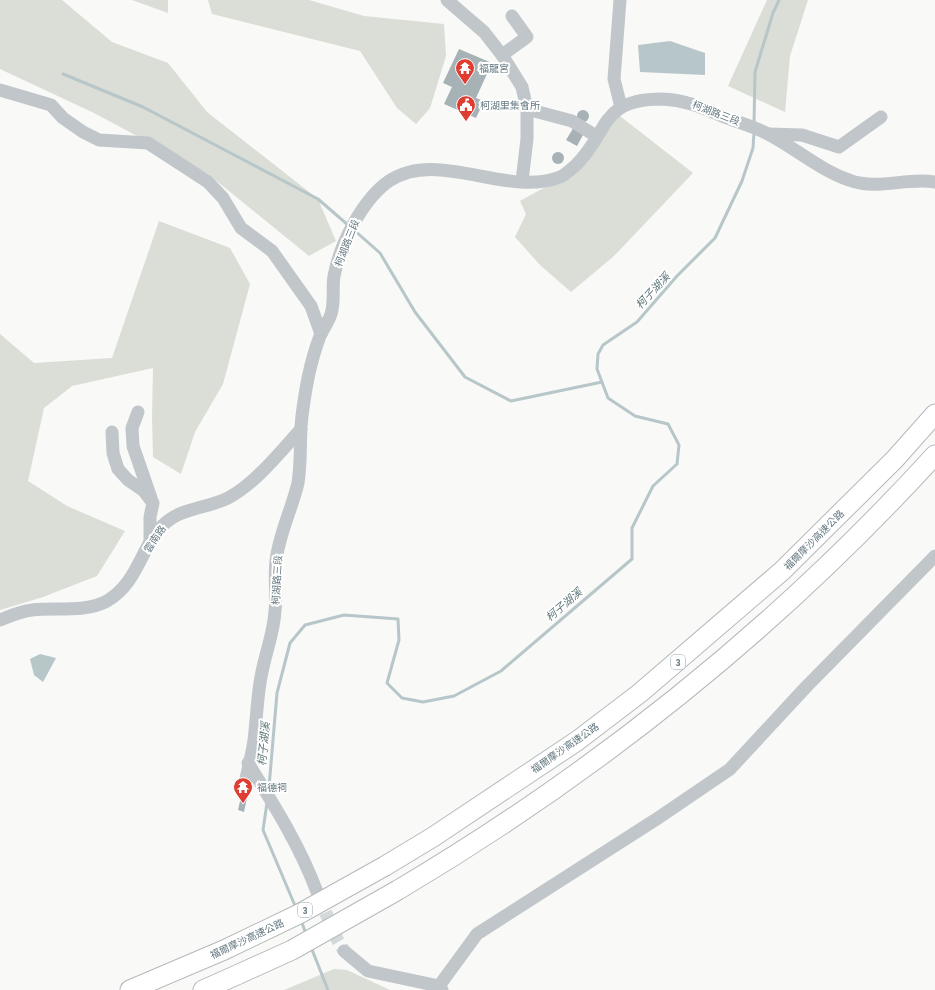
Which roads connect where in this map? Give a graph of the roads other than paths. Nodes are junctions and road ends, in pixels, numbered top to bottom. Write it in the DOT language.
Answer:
graph roads {
  1 [pos="447,0"];
  2 [pos="620,0"];
  3 [pos="512,16"];
  4 [pos="502,55"];
  5 [pos="0,90"];
  6 [pos="621,107"];
  7 [pos="527,109"];
  8 [pos="881,117"];
  9 [pos="768,134"];
  10 [pos="596,136"];
  11 [pos="522,181"];
  12 [pos="934,182"];
  13 [pos="321,334"];
  14 [pos="138,412"];
  15 [pos="935,414"];
  16 [pos="301,429"];
  17 [pos="112,432"];
  18 [pos="935,455"];
  19 [pos="153,503"];
  20 [pos="150,543"];
  21 [pos="935,556"];
  22 [pos="0,620"];
  23 [pos="248,763"];
  24 [pos="244,789"];
  25 [pos="317,892"];
  26 [pos="344,951"];
  27 [pos="440,988"];
  28 [pos="130,990"];
  29 [pos="203,990"];
  1 -- 4 [label="street"];
  2 -- 6 [label="street"];
  3 -- 4 [label="street"];
  4 -- 7 [label="street"];
  5 -- 13 [label="street"];
  6 -- 9 [label="street, 柯湖路三段"];
  6 -- 10 [label="street, 柯湖路三段"];
  7 -- 10 [label="street"];
  7 -- 11 [label="street"];
  8 -- 9 [label="street"];
  9 -- 12 [label="street, 柯湖路三段"];
  10 -- 11 [label="street, 柯湖路三段"];
  11 -- 13 [label="street, 柯湖路三段"];
  13 -- 16 [label="street, 柯湖路三段"];
  14 -- 19 [label="street"];
  15 -- 28 [label="highway, 福爾摩沙高速公路 / 3, bridge"];
  16 -- 20 [label="street, 雲南路"];
  16 -- 23 [label="street, 柯湖路三段"];
  17 -- 19 [label="street"];
  18 -- 29 [label="highway, bridge"];
  19 -- 20 [label="street"];
  20 -- 22 [label="street, 雲南路"];
  21 -- 27 [label="street"];
  23 -- 24 [label="street, 柯湖路三段"];
  23 -- 25 [label="street"];
  26 -- 27 [label="street"];
}
